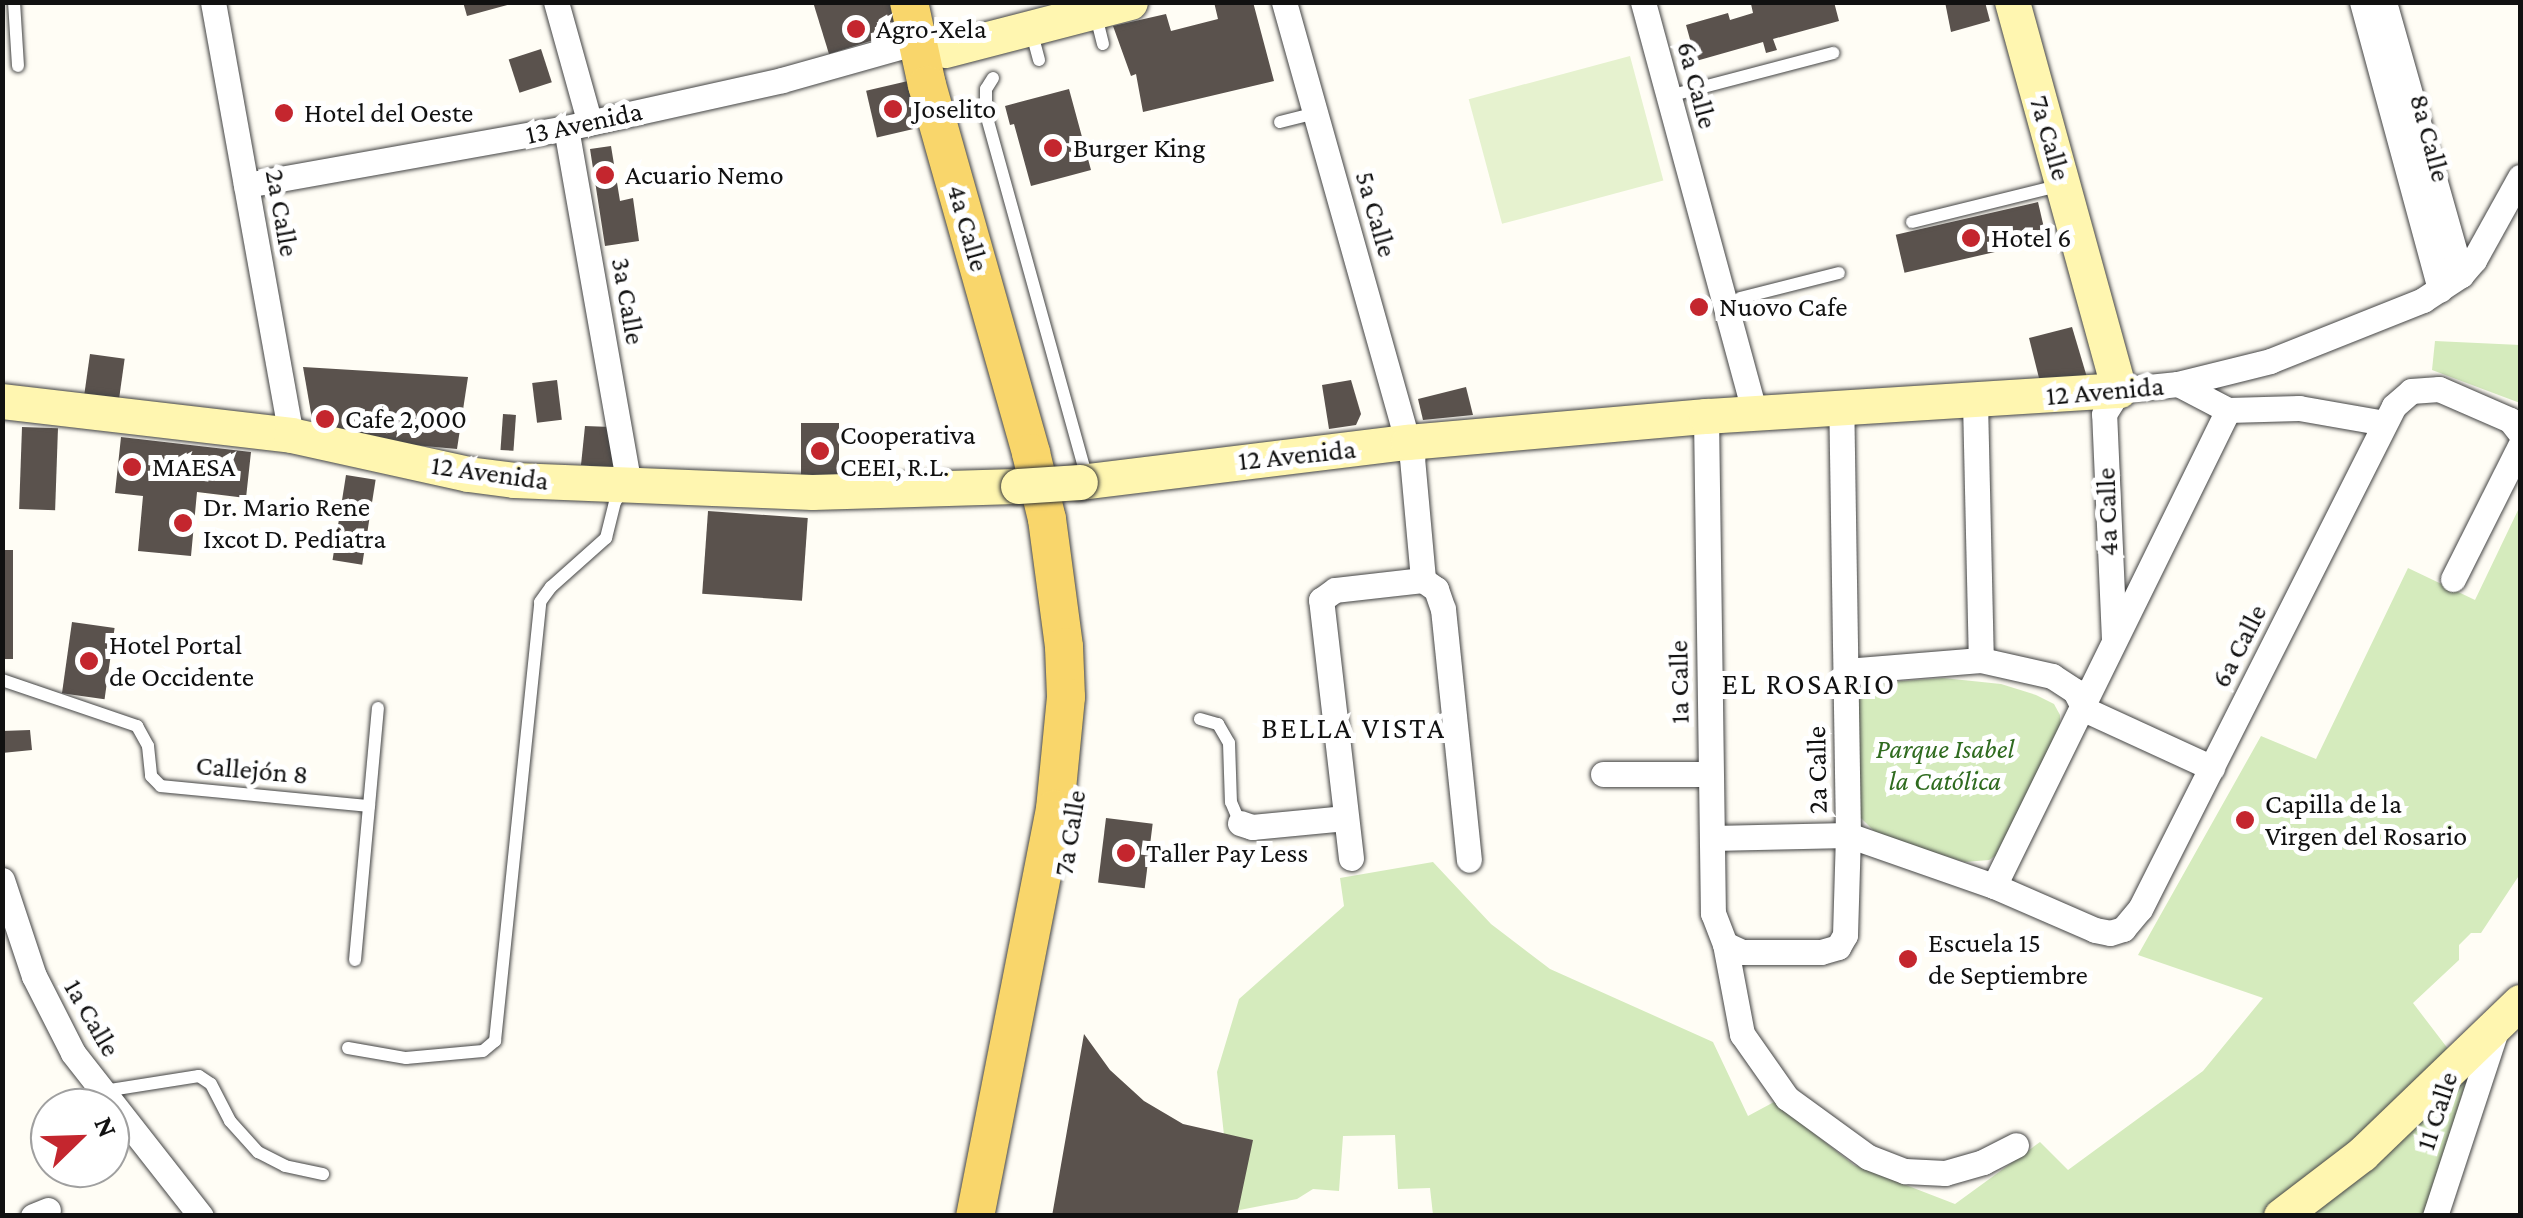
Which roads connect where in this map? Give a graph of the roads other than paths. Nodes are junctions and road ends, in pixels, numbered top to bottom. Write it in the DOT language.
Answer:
graph roads {
  1 [pos="14,2"];
  2 [pos="213,2"];
  3 [pos="556,2"];
  4 [pos="910,2"];
  5 [pos="1130,2"];
  6 [pos="1284,2"];
  7 [pos="1644,2"];
  8 [pos="1659,2"];
  9 [pos="2012,2"];
  10 [pos="2362,2"];
  11 [pos="2384,2"];
  12 [pos="933,30"];
  13 [pos="1035,30"];
  14 [pos="1833,53"];
  15 [pos="18,66"];
  16 [pos="993,78"];
  17 [pos="1676,94"];
  18 [pos="1316,112"];
  19 [pos="1280,122"];
  20 [pos="578,124"];
  21 [pos="2520,177"];
  22 [pos="2064,184"];
  23 [pos="246,185"];
  24 [pos="1709,215"];
  25 [pos="1912,222"];
  26 [pos="1838,274"];
  27 [pos="2451,283"];
  28 [pos="1740,298"];
  29 [pos="2178,384"];
  30 [pos="2119,390"];
  31 [pos="2,401"];
  32 [pos="1974,402"];
  33 [pos="1841,410"];
  34 [pos="2228,410"];
  35 [pos="1763,413"];
  36 [pos="1706,416"];
  37 [pos="2385,423"];
  38 [pos="2520,433"];
  39 [pos="291,435"];
  40 [pos="1408,442"];
  41 [pos="2520,446"];
  42 [pos="1033,462"];
  43 [pos="1084,481"];
  44 [pos="629,486"];
  45 [pos="2453,579"];
  46 [pos="1423,580"];
  47 [pos="2114,640"];
  48 [pos="1981,660"];
  49 [pos="1846,671"];
  50 [pos="2,680"];
  51 [pos="378,708"];
  52 [pos="2084,709"];
  53 [pos="1200,719"];
  54 [pos="2212,768"];
  55 [pos="1604,774"];
  56 [pos="1710,774"];
  57 [pos="369,806"];
  58 [pos="1346,818"];
  59 [pos="1240,823"];
  60 [pos="1848,835"];
  61 [pos="1712,838"];
  62 [pos="1351,858"];
  63 [pos="1469,860"];
  64 [pos="2,880"];
  65 [pos="1994,886"];
  66 [pos="1724,944"];
  67 [pos="354,960"];
  68 [pos="2509,1013"];
  69 [pos="348,1048"];
  70 [pos="99,1088"];
  71 [pos="126,1088"];
  72 [pos="130,1127"];
  73 [pos="2016,1145"];
  74 [pos="323,1174"];
  75 [pos="201,1216"];
  76 [pos="975,1216"];
  77 [pos="997,1216"];
  78 [pos="2281,1216"];
  79 [pos="2435,1216"];
  1 -- 15 [label="lane"];
  2 -- 23 [label="street, 2a Calle"];
  3 -- 20 [label="street, 3a Calle"];
  4 -- 12 [label="main road, 4a Calle"];
  5 -- 13 [label="street, 13 Avenida"];
  6 -- 18 [label="street, 5a Calle"];
  7 -- 17 [label="street, 6a Calle"];
  8 -- 17 [label="street, 6a Calle"];
  9 -- 22 [label="street, 7a Calle"];
  10 -- 27 [label="street, 8a Calle"];
  11 -- 27 [label="street, 8a Calle"];
  12 -- 13 [label="street, 13 Avenida"];
  12 -- 20 [label="street, 13 Avenida"];
  12 -- 42 [label="main road, 4a Calle"];
  14 -- 17 [label="lane"];
  16 -- 43 [label="lane"];
  17 -- 24 [label="street, 6a Calle"];
  18 -- 19 [label="lane"];
  18 -- 40 [label="street, 5a Calle"];
  20 -- 23 [label="street, 13 Avenida"];
  20 -- 44 [label="street, 3a Calle"];
  21 -- 27 [label="street"];
  22 -- 25 [label="lane"];
  22 -- 30 [label="street, 7a Calle"];
  23 -- 39 [label="street, 2a Calle"];
  24 -- 28 [label="street, 6a Calle"];
  24 -- 35 [label="street, 6a Calle"];
  26 -- 28 [label="lane"];
  27 -- 29 [label="street, 12 Avenida"];
  28 -- 35 [label="street, 6a Calle"];
  29 -- 30 [label="street, 12 Avenida"];
  29 -- 34 [label="street"];
  30 -- 32 [label="street, 12 Avenida"];
  30 -- 47 [label="street, 4a Calle"];
  31 -- 39 [label="street, 12 Avenida"];
  32 -- 33 [label="street, 12 Avenida"];
  32 -- 48 [label="street"];
  33 -- 35 [label="street, 12 Avenida"];
  33 -- 49 [label="street, 2a Calle"];
  34 -- 37 [label="street"];
  34 -- 47 [label="street"];
  35 -- 36 [label="street, 12 Avenida"];
  36 -- 40 [label="street, 12 Avenida"];
  36 -- 56 [label="street, 1a Calle"];
  37 -- 38 [label="street, 6a Calle"];
  37 -- 54 [label="street, 6a Calle"];
  39 -- 44 [label="street, 12 Avenida"];
  40 -- 43 [label="street, 12 Avenida"];
  40 -- 46 [label="street, 5a Calle"];
  41 -- 45 [label="street"];
  42 -- 43 [label="street, 12 Avenida, bridge"];
  42 -- 44 [label="street, 12 Avenida"];
  42 -- 76 [label="main road, 7a Calle"];
  42 -- 77 [label="main road, 7a Calle"];
  44 -- 69 [label="lane"];
  46 -- 58 [label="street"];
  46 -- 63 [label="street"];
  47 -- 52 [label="street"];
  48 -- 49 [label="street"];
  48 -- 52 [label="street"];
  49 -- 60 [label="street, 2a Calle"];
  50 -- 57 [label="lane, Callejón 8"];
  51 -- 57 [label="lane"];
  52 -- 54 [label="street"];
  52 -- 65 [label="street"];
  53 -- 59 [label="lane"];
  54 -- 65 [label="street, 6a Calle"];
  55 -- 56 [label="street"];
  56 -- 61 [label="street, 1a Calle"];
  57 -- 67 [label="lane"];
  58 -- 59 [label="street"];
  58 -- 62 [label="street"];
  60 -- 61 [label="street"];
  60 -- 65 [label="street"];
  60 -- 66 [label="street, 2a Calle"];
  61 -- 66 [label="street, 1a Calle"];
  64 -- 70 [label="street, 1a Calle"];
  66 -- 73 [label="street, 1a Calle"];
  68 -- 78 [label="street"];
  68 -- 79 [label="street, 11 Calle"];
  71 -- 74 [label="lane"];
  72 -- 75 [label="street, 1a Calle"];
}
